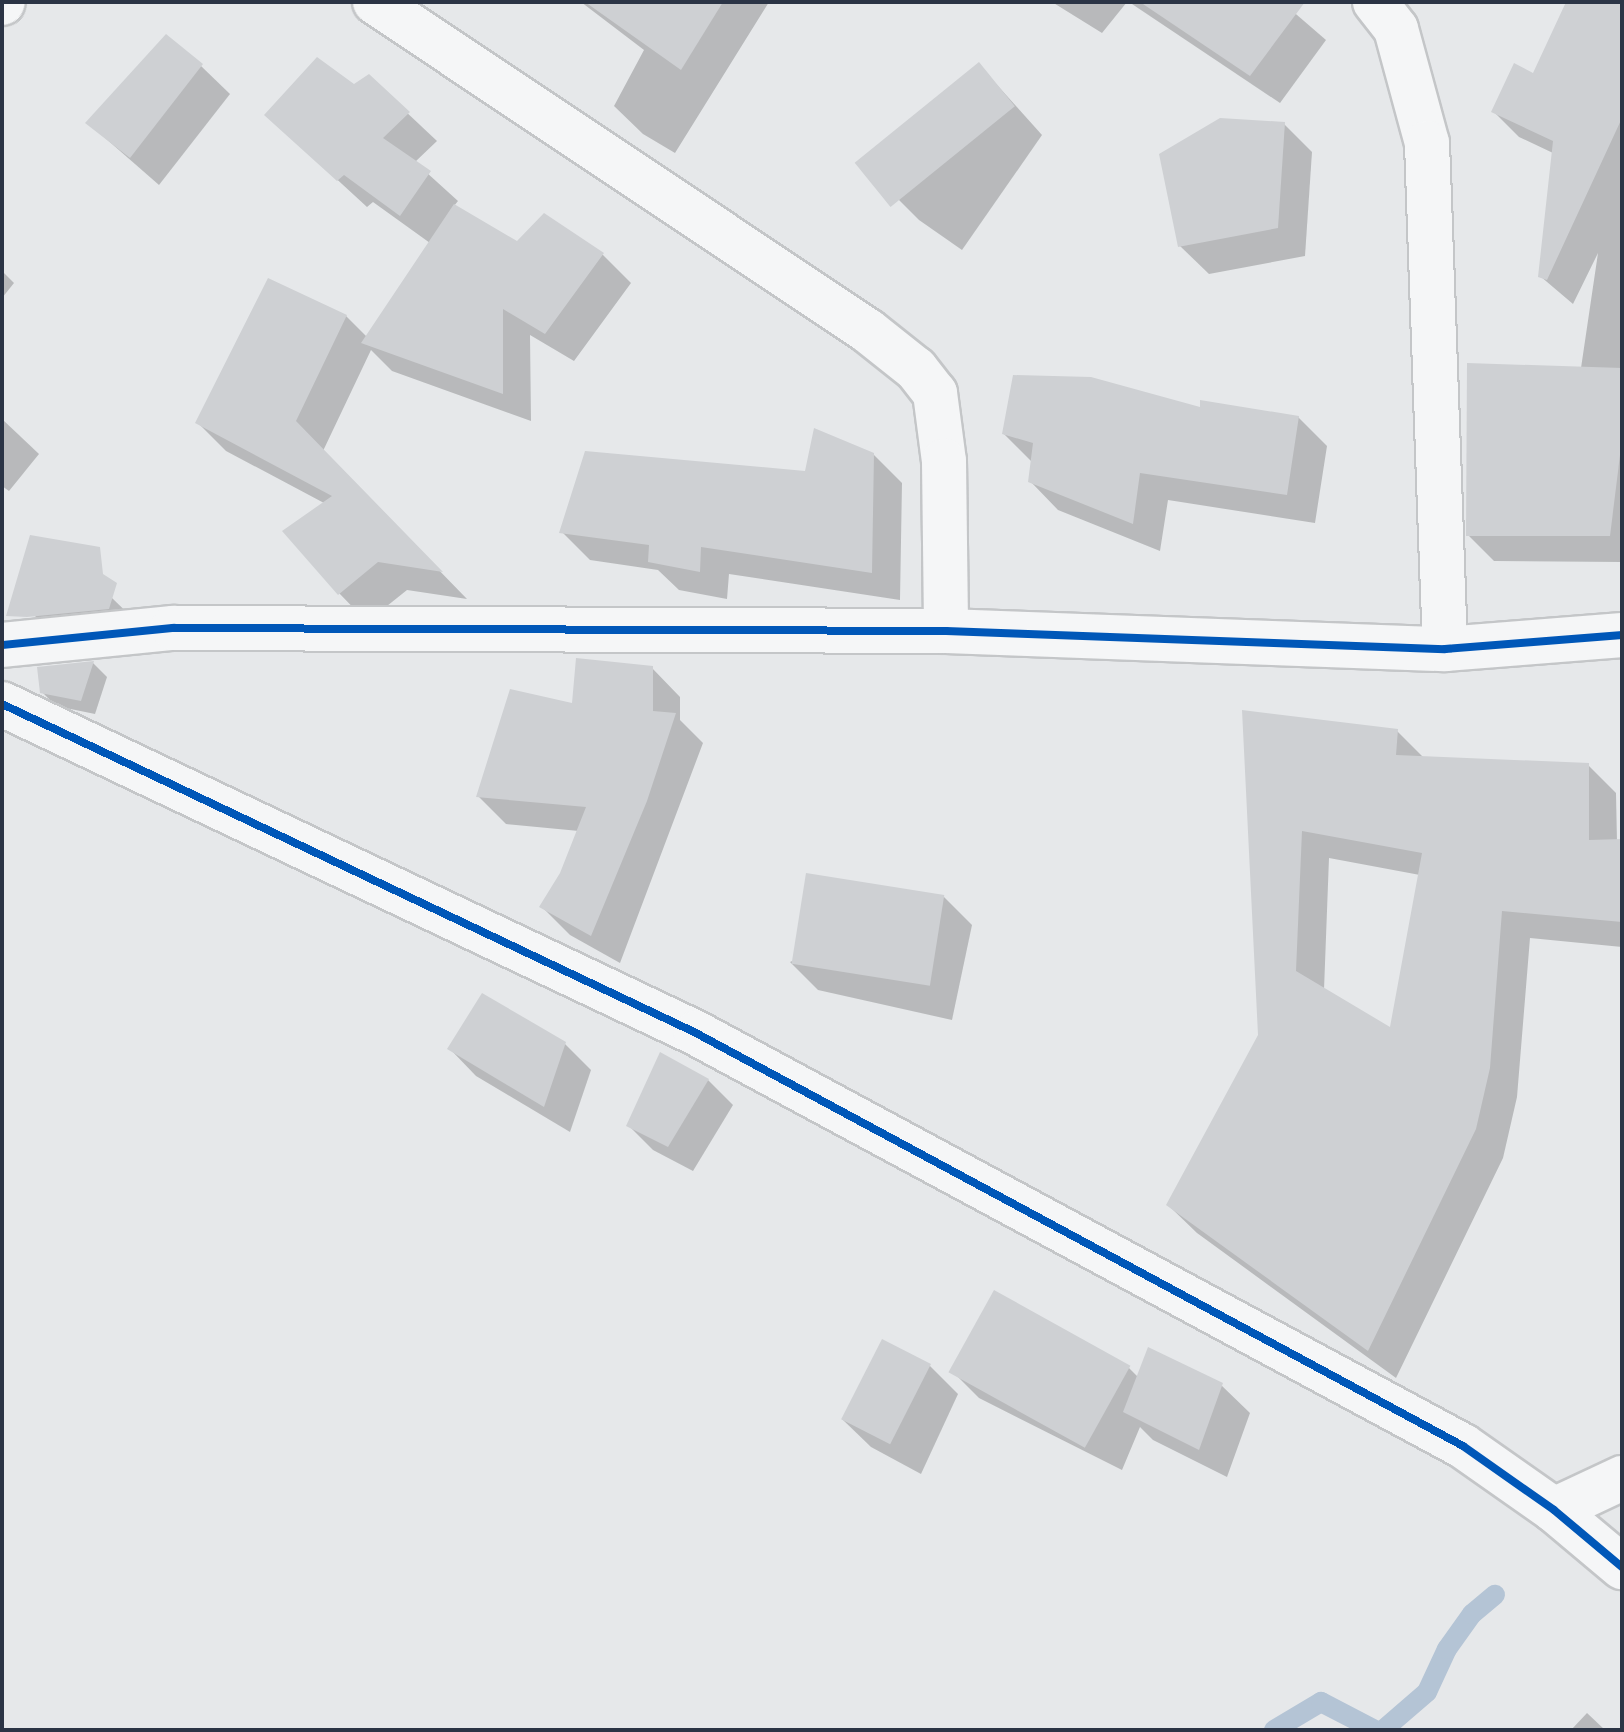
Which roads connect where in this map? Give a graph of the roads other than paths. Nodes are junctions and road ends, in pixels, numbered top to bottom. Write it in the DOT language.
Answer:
graph roads {
  1 [pos="375,2"];
  2 [pos="1375,2"];
  3 [pos="946,631"];
  4 [pos="1622,635"];
  5 [pos="2,645"];
  6 [pos="1445,649"];
  7 [pos="2,704"];
  8 [pos="1622,1478"];
  9 [pos="1554,1510"];
  10 [pos="1622,1567"];
  1 -- 3 [label="street"];
  2 -- 6 [label="street"];
  3 -- 5 [label="street"];
  3 -- 6 [label="street"];
  4 -- 6 [label="street"];
  7 -- 9 [label="street"];
  8 -- 9 [label="street"];
  9 -- 10 [label="street"];
}
